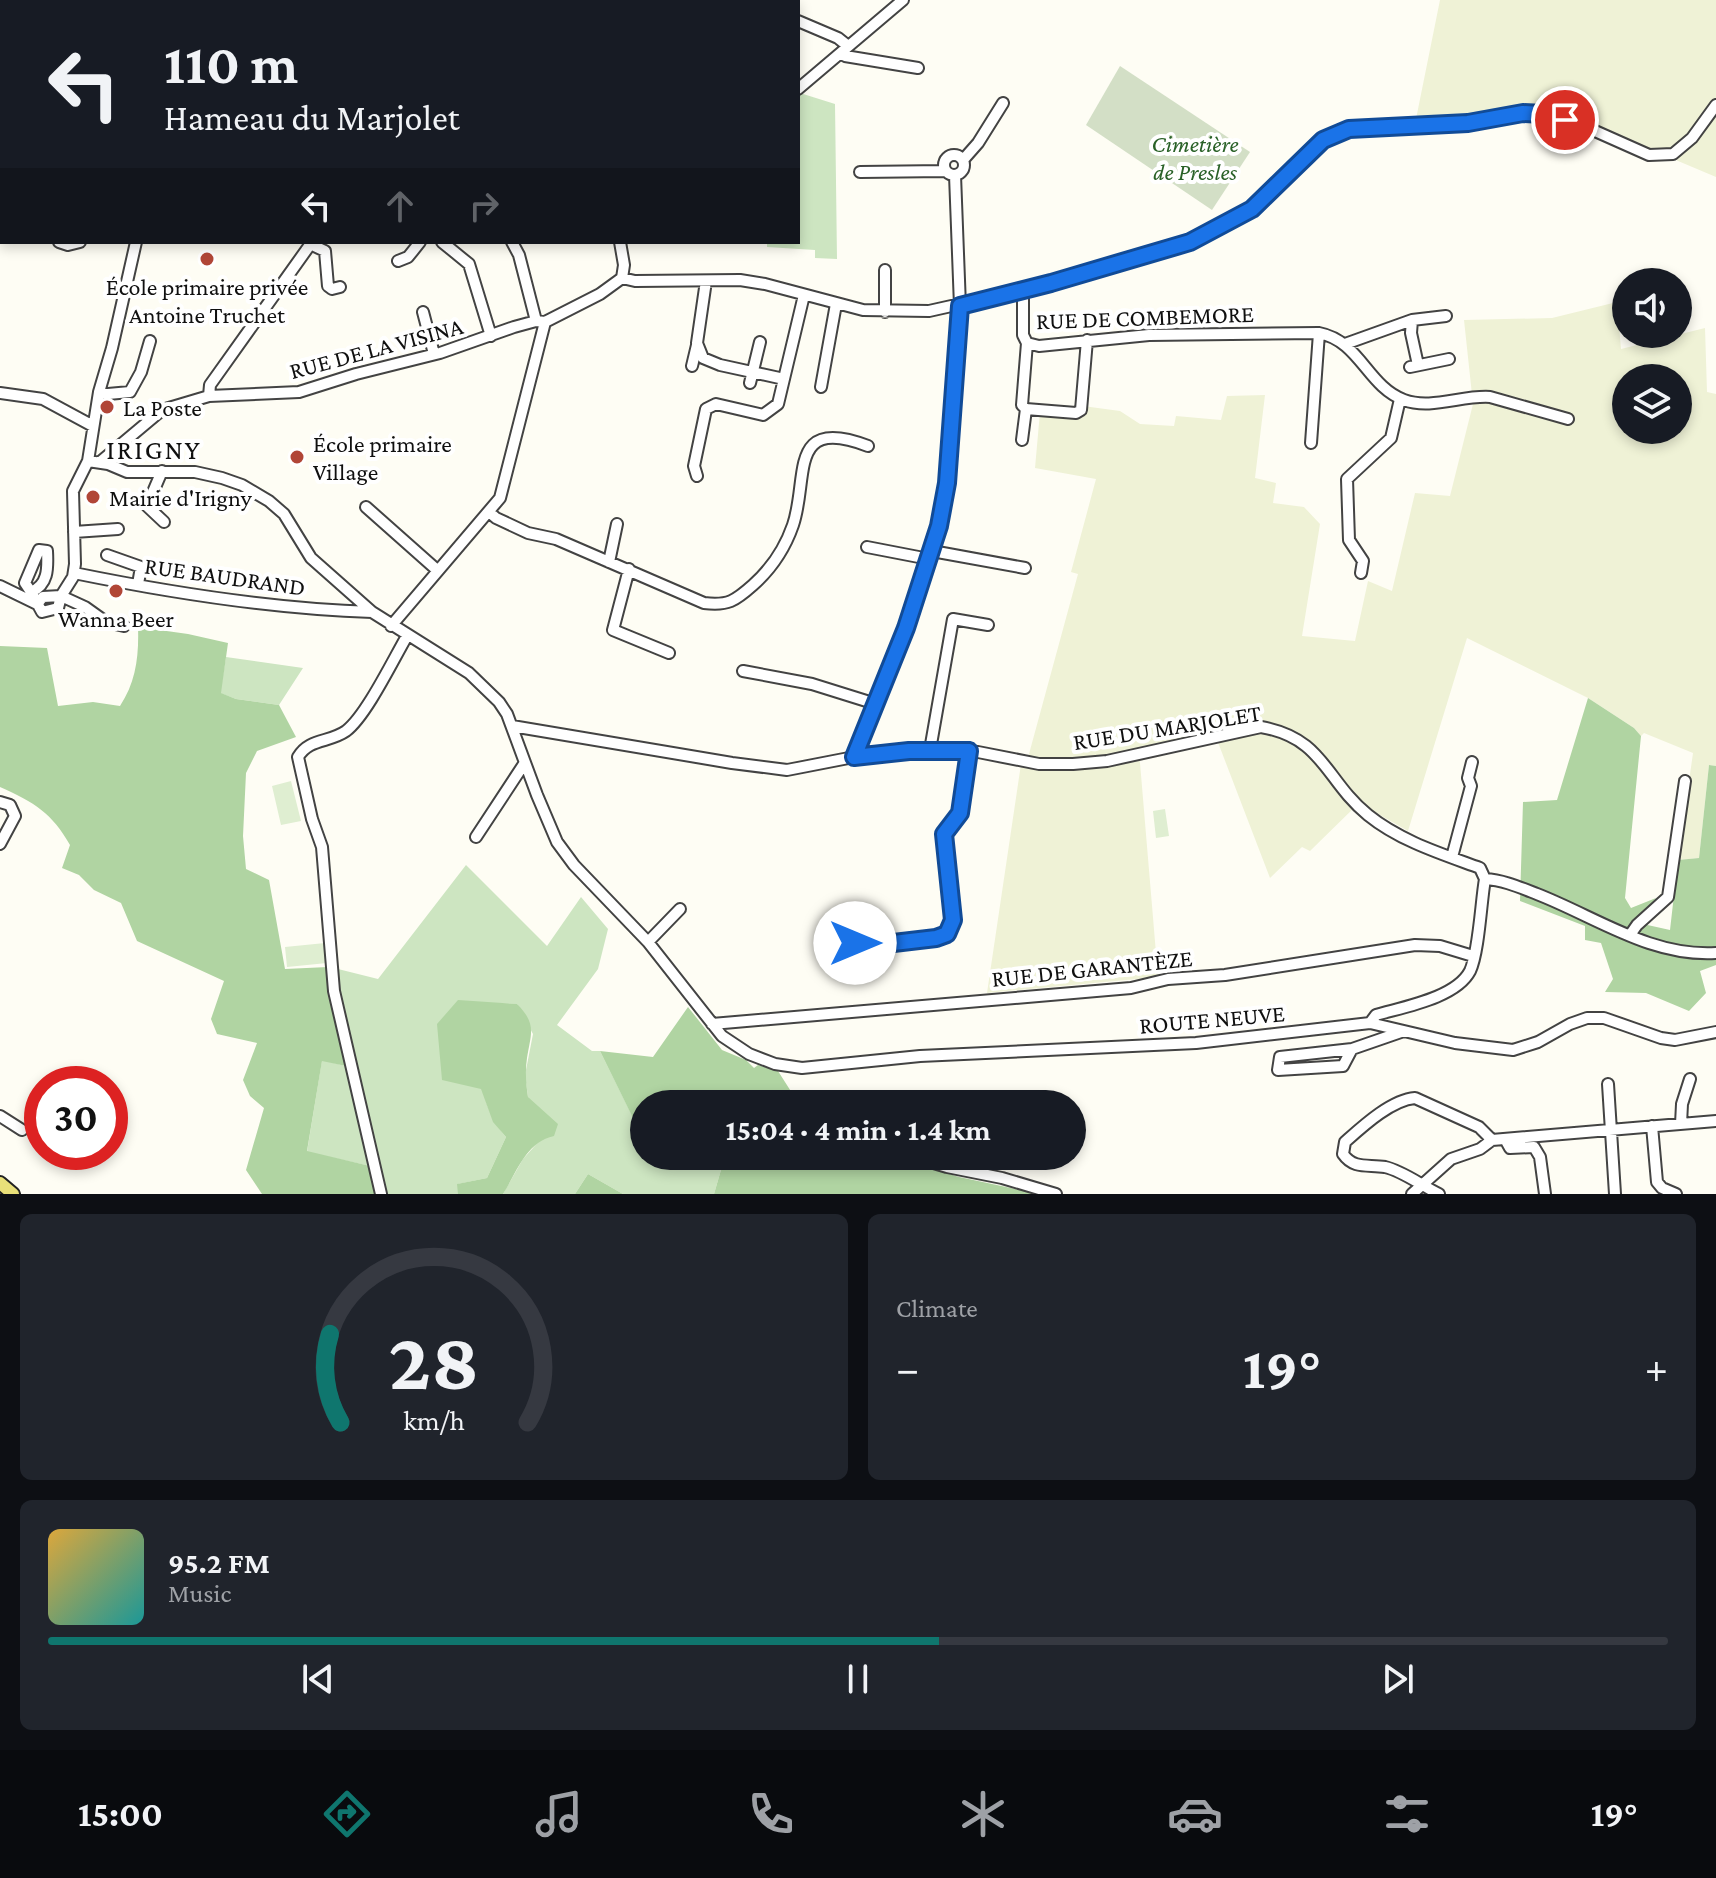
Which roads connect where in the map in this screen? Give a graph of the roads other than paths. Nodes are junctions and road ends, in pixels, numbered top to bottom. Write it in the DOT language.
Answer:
graph roads {
  1 [pos="903,0"];
  2 [pos="800,22"];
  3 [pos="844,50"];
  4 [pos="918,68"];
  5 [pos="800,87"];
  6 [pos="1003,103"];
  7 [pos="1716,105"];
  8 [pos="963,160"];
  9 [pos="860,172"];
  10 [pos="950,173"];
  11 [pos="136,244"];
  12 [pos="310,244"];
  13 [pos="313,244"];
  14 [pos="418,244"];
  15 [pos="444,244"];
  16 [pos="513,244"];
  17 [pos="620,244"];
  18 [pos="398,261"];
  19 [pos="885,270"];
  20 [pos="622,278"];
  21 [pos="706,281"];
  22 [pos="340,287"];
  23 [pos="1023,290"];
  24 [pos="804,295"];
  25 [pos="836,304"];
  26 [pos="960,306"];
  27 [pos="423,312"];
  28 [pos="885,312"];
  29 [pos="1446,316"];
  30 [pos="1412,320"];
  31 [pos="540,321"];
  32 [pos="1319,333"];
  33 [pos="491,336"];
  34 [pos="1087,340"];
  35 [pos="150,341"];
  36 [pos="760,342"];
  37 [pos="697,343"];
  38 [pos="1027,343"];
  39 [pos="1345,344"];
  40 [pos="434,354"];
  41 [pos="1449,359"];
  42 [pos="692,366"];
  43 [pos="752,378"];
  44 [pos="784,379"];
  45 [pos="821,387"];
  46 [pos="99,392"];
  47 [pos="0,393"];
  48 [pos="209,396"];
  49 [pos="1400,399"];
  50 [pos="1026,409"];
  51 [pos="1568,419"];
  52 [pos="93,426"];
  53 [pos="1022,440"];
  54 [pos="1311,443"];
  55 [pos="868,446"];
  56 [pos="88,461"];
  57 [pos="100,462"];
  58 [pos="162,471"];
  59 [pos="697,476"];
  60 [pos="366,507"];
  61 [pos="489,512"];
  62 [pos="164,522"];
  63 [pos="617,524"];
  64 [pos="118,529"];
  65 [pos="74,532"];
  66 [pos="867,547"];
  67 [pos="107,555"];
  68 [pos="931,555"];
  69 [pos="609,562"];
  70 [pos="1025,568"];
  71 [pos="629,569"];
  72 [pos="437,570"];
  73 [pos="74,573"];
  74 [pos="1361,573"];
  75 [pos="138,584"];
  76 [pos="0,586"];
  77 [pos="31,592"];
  78 [pos="61,596"];
  79 [pos="353,596"];
  80 [pos="37,604"];
  81 [pos="341,611"];
  82 [pos="372,612"];
  83 [pos="988,625"];
  84 [pos="124,626"];
  85 [pos="391,626"];
  86 [pos="407,636"];
  87 [pos="669,653"];
  88 [pos="743,671"];
  89 [pos="876,704"];
  90 [pos="512,726"];
  91 [pos="930,750"];
  92 [pos="969,751"];
  93 [pos="854,757"];
  94 [pos="1472,762"];
  95 [pos="524,764"];
  96 [pos="1685,781"];
  97 [pos="0,802"];
  98 [pos="476,837"];
  99 [pos="0,844"];
  100 [pos="1452,857"];
  101 [pos="1485,879"];
  102 [pos="680,909"];
  103 [pos="1630,935"];
  104 [pos="648,942"];
  105 [pos="885,944"];
  106 [pos="1716,953"];
  107 [pos="1473,956"];
  108 [pos="1370,1023"];
  109 [pos="712,1024"];
  110 [pos="1406,1030"];
  111 [pos="1716,1032"];
  112 [pos="1352,1049"];
  113 [pos="1690,1079"];
  114 [pos="1608,1084"];
  115 [pos="0,1116"];
  116 [pos="1716,1121"];
  117 [pos="1681,1124"];
  118 [pos="1652,1126"];
  119 [pos="22,1130"];
  120 [pos="1611,1130"];
  121 [pos="1505,1139"];
  122 [pos="1492,1140"];
  123 [pos="962,1170"];
  124 [pos="0,1183"];
  125 [pos="1422,1186"];
  126 [pos="13,1194"];
  127 [pos="381,1194"];
  128 [pos="1056,1194"];
  129 [pos="1412,1194"];
  130 [pos="1439,1194"];
  131 [pos="1545,1194"];
  132 [pos="1615,1194"];
  133 [pos="1676,1194"];
  1 -- 3 [label="street"];
  2 -- 3 [label="street"];
  3 -- 4 [label="street"];
  3 -- 5 [label="street"];
  6 -- 8 [label="street"];
  7 -- 23 [label="street"];
  8 -- 10 [label="street"];
  8 -- 10 [label="street"];
  9 -- 10 [label="street"];
  10 -- 26 [label="street"];
  11 -- 46 [label="street"];
  12 -- 48 [label="street"];
  13 -- 22 [label="street"];
  14 -- 18 [label="street"];
  15 -- 33 [label="street"];
  16 -- 31 [label="street"];
  17 -- 20 [label="street"];
  19 -- 28 [label="street"];
  20 -- 21 [label="street"];
  20 -- 31 [label="street, RUE DE LA VISINA"];
  21 -- 24 [label="street"];
  21 -- 37 [label="street"];
  23 -- 26 [label="street"];
  23 -- 38 [label="street, RUE DE COMBEMORE"];
  24 -- 25 [label="street"];
  24 -- 44 [label="street"];
  25 -- 28 [label="street"];
  25 -- 45 [label="street"];
  26 -- 28 [label="street"];
  26 -- 68 [label="street"];
  27 -- 40 [label="street"];
  29 -- 30 [label="street"];
  30 -- 39 [label="street"];
  30 -- 41 [label="street"];
  31 -- 33 [label="street, RUE DE LA VISINA"];
  31 -- 61 [label="street"];
  32 -- 34 [label="street, RUE DE COMBEMORE"];
  32 -- 39 [label="street, RUE DE COMBEMORE"];
  32 -- 54 [label="street"];
  33 -- 40 [label="street, RUE DE LA VISINA"];
  34 -- 38 [label="street, RUE DE COMBEMORE"];
  34 -- 50 [label="street"];
  35 -- 46 [label="street"];
  36 -- 43 [label="street"];
  37 -- 42 [label="street"];
  37 -- 43 [label="street"];
  38 -- 50 [label="street"];
  39 -- 49 [label="street, RUE DE COMBEMORE"];
  40 -- 48 [label="street, RUE DE LA VISINA"];
  43 -- 44 [label="street"];
  44 -- 59 [label="street"];
  46 -- 52 [label="street"];
  47 -- 52 [label="street"];
  48 -- 57 [label="street, RUE DE LA VISINA"];
  49 -- 51 [label="street"];
  49 -- 74 [label="street"];
  50 -- 53 [label="street"];
  52 -- 56 [label="street"];
  55 -- 71 [label="street"];
  56 -- 57 [label="street, ROUTE NEUVE"];
  56 -- 65 [label="street"];
  57 -- 58 [label="street, ROUTE NEUVE"];
  58 -- 62 [label="street"];
  58 -- 79 [label="street, ROUTE NEUVE"];
  60 -- 72 [label="street"];
  61 -- 69 [label="street"];
  61 -- 72 [label="street"];
  63 -- 69 [label="street"];
  64 -- 65 [label="street"];
  65 -- 73 [label="street"];
  66 -- 68 [label="street"];
  67 -- 75 [label="street"];
  68 -- 70 [label="street"];
  68 -- 89 [label="street"];
  69 -- 71 [label="street"];
  71 -- 87 [label="street"];
  72 -- 85 [label="street"];
  73 -- 75 [label="street, RUE BAUDRAND"];
  73 -- 78 [label="street"];
  75 -- 81 [label="street, RUE BAUDRAND"];
  76 -- 80 [label="street"];
  77 -- 80 [label="street"];
  78 -- 80 [label="street"];
  78 -- 84 [label="street"];
  79 -- 81 [label="street"];
  79 -- 82 [label="street, ROUTE NEUVE"];
  81 -- 82 [label="street, RUE BAUDRAND"];
  82 -- 85 [label="street, ROUTE NEUVE"];
  83 -- 91 [label="street"];
  85 -- 86 [label="street, ROUTE NEUVE"];
  86 -- 90 [label="street, ROUTE NEUVE"];
  86 -- 127 [label="street"];
  88 -- 89 [label="street"];
  89 -- 93 [label="street"];
  90 -- 93 [label="street, RUE DU MARJOLET"];
  90 -- 95 [label="street, ROUTE NEUVE"];
  91 -- 92 [label="street, RUE DU MARJOLET"];
  91 -- 93 [label="street, RUE DU MARJOLET"];
  92 -- 100 [label="street, RUE DU MARJOLET"];
  92 -- 105 [label="street"];
  94 -- 100 [label="street"];
  95 -- 98 [label="street"];
  95 -- 104 [label="street, ROUTE NEUVE"];
  96 -- 103 [label="street"];
  97 -- 99 [label="street"];
  100 -- 101 [label="street, RUE DU MARJOLET"];
  101 -- 103 [label="street, RUE DU MARJOLET"];
  101 -- 107 [label="street"];
  102 -- 104 [label="street"];
  103 -- 106 [label="street, RUE DU MARJOLET"];
  104 -- 109 [label="street, ROUTE NEUVE"];
  107 -- 108 [label="street"];
  107 -- 109 [label="street, RUE DE GARANTÈZE"];
  108 -- 109 [label="street, ROUTE NEUVE"];
  108 -- 110 [label="street, ROUTE NEUVE"];
  110 -- 111 [label="street, ROUTE NEUVE"];
  110 -- 112 [label="street"];
  112 -- 112 [label="street"];
  113 -- 117 [label="street"];
  114 -- 120 [label="street"];
  115 -- 119 [label="street"];
  116 -- 117 [label="street"];
  117 -- 118 [label="street"];
  118 -- 120 [label="street"];
  118 -- 133 [label="street"];
  120 -- 121 [label="street"];
  120 -- 132 [label="street"];
  121 -- 122 [label="street"];
  121 -- 131 [label="street"];
  122 -- 125 [label="street"];
  122 -- 125 [label="street"];
  123 -- 128 [label="street"];
  124 -- 126 [label="main road"];
  125 -- 129 [label="street"];
  125 -- 130 [label="street"];
}
